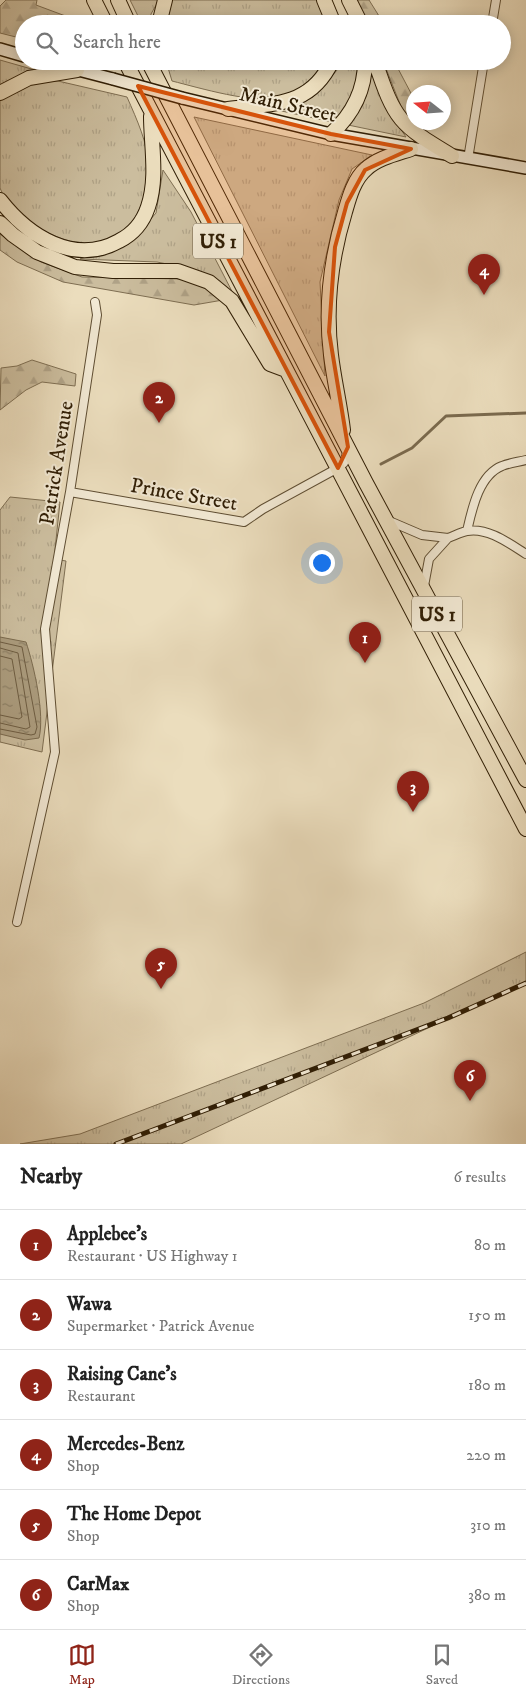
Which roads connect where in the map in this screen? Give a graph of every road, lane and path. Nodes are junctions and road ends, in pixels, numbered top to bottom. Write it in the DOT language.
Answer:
graph roads {
  1 [pos="94,0"];
  2 [pos="118,0"];
  3 [pos="165,0"];
  4 [pos="324,0"];
  5 [pos="349,0"];
  6 [pos="496,0"];
  7 [pos="102,15"];
  8 [pos="125,15"];
  9 [pos="161,15"];
  10 [pos="330,15"];
  11 [pos="356,15"];
  12 [pos="494,15"];
  13 [pos="0,49"];
  14 [pos="15,53"];
  15 [pos="77,70"];
  16 [pos="130,70"];
  17 [pos="153,70"];
  18 [pos="158,70"];
  19 [pos="327,70"];
  20 [pos="364,70"];
  21 [pos="378,70"];
  22 [pos="483,70"];
  23 [pos="159,82"];
  24 [pos="0,93"];
  25 [pos="228,109"];
  26 [pos="151,112"];
  27 [pos="331,134"];
  28 [pos="411,149"];
  29 [pos="452,156"];
  30 [pos="468,159"];
  31 [pos="526,168"];
  32 [pos="0,200"];
  33 [pos="0,223"];
  34 [pos="95,302"];
  35 [pos="286,370"];
  36 [pos="346,444"];
  37 [pos="526,460"];
  38 [pos="338,468"];
  39 [pos="70,492"];
  40 [pos="386,519"];
  41 [pos="467,531"];
  42 [pos="448,538"];
  43 [pos="526,554"];
  44 [pos="424,591"];
  45 [pos="526,780"];
  46 [pos="526,829"];
  47 [pos="17,922"];
  1 -- 7 [label="highway"];
  2 -- 8 [label="highway"];
  3 -- 9 [label="highway"];
  4 -- 10 [label="highway"];
  5 -- 11 [label="highway"];
  6 -- 12 [label="street"];
  13 -- 14 [label="main road"];
  15 -- 24 [label="highway"];
  15 -- 25 [label="main road, Main Street, bridge"];
  16 -- 26 [label="highway, US 1"];
  17 -- 23 [label="highway, US 1"];
  18 -- 23 [label="highway"];
  19 -- 25 [label="highway"];
  20 -- 27 [label="highway"];
  21 -- 29 [label="highway"];
  22 -- 30 [label="street"];
  23 -- 36 [label="highway, US 1"];
  25 -- 27 [label="main road, Main Street"];
  26 -- 32 [label="highway"];
  26 -- 35 [label="highway, US 1"];
  27 -- 28 [label="main road, Main Street"];
  28 -- 29 [label="main road, Main Street"];
  28 -- 36 [label="highway"];
  29 -- 30 [label="main road, Main Street"];
  30 -- 31 [label="main road, Main Street"];
  33 -- 35 [label="highway"];
  34 -- 39 [label="street, Patrick Avenue"];
  35 -- 38 [label="highway, US 1"];
  36 -- 38 [label="street"];
  36 -- 40 [label="highway, US 1"];
  37 -- 41 [label="street"];
  38 -- 39 [label="street, Prince Street"];
  38 -- 46 [label="highway, US 1"];
  39 -- 47 [label="street, Patrick Avenue"];
  40 -- 42 [label="street"];
  40 -- 44 [label="highway, US 1"];
  41 -- 42 [label="street"];
  41 -- 43 [label="street"];
  42 -- 44 [label="street"];
  44 -- 45 [label="highway, US 1"];
}
